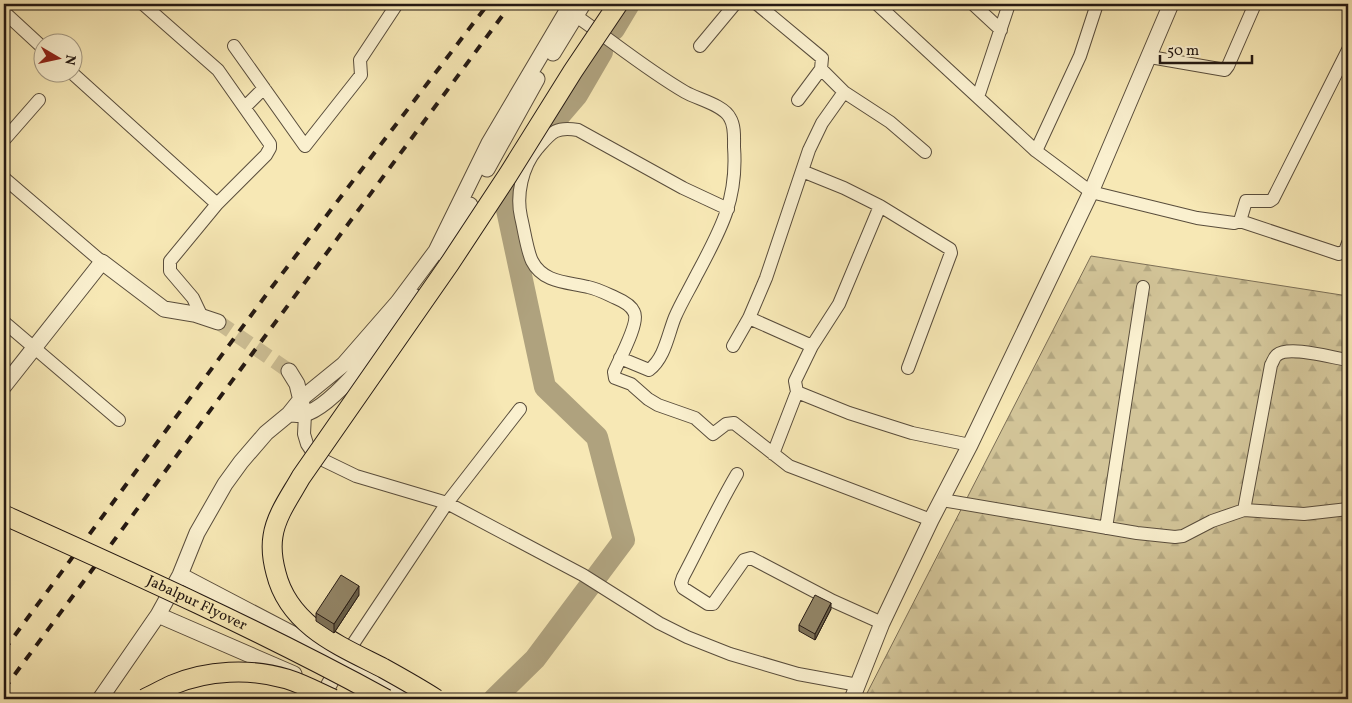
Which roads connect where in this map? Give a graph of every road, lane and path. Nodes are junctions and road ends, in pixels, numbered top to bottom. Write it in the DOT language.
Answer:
graph roads {
  1 [pos="143,4"];
  2 [pos="397,4"];
  3 [pos="618,4"];
  4 [pos="735,4"];
  5 [pos="757,4"];
  6 [pos="876,4"];
  7 [pos="973,4"];
  8 [pos="1009,4"];
  9 [pos="1097,4"];
  10 [pos="1171,4"];
  11 [pos="1255,4"];
  12 [pos="577,8"];
  13 [pos="4,12"];
  14 [pos="1000,30"];
  15 [pos="32,38"];
  16 [pos="234,46"];
  17 [pos="700,46"];
  18 [pos="1348,50"];
  19 [pos="1150,57"];
  20 [pos="821,69"];
  21 [pos="82,82"];
  22 [pos="264,88"];
  23 [pos="844,92"];
  24 [pos="978,97"];
  25 [pos="39,100"];
  26 [pos="798,100"];
  27 [pos="245,107"];
  28 [pos="4,140"];
  29 [pos="925,152"];
  30 [pos="1036,152"];
  31 [pos="802,172"];
  32 [pos="4,178"];
  33 [pos="1091,192"];
  34 [pos="217,204"];
  35 [pos="880,206"];
  36 [pos="728,209"];
  37 [pos="1240,222"];
  38 [pos="1348,243"];
  39 [pos="102,262"];
  40 [pos="1143,287"];
  41 [pos="202,317"];
  42 [pos="749,318"];
  43 [pos="4,322"];
  44 [pos="218,322"];
  45 [pos="733,346"];
  46 [pos="812,346"];
  47 [pos="33,347"];
  48 [pos="620,358"];
  49 [pos="1348,360"];
  50 [pos="908,368"];
  51 [pos="289,371"];
  52 [pos="4,386"];
  53 [pos="797,392"];
  54 [pos="303,406"];
  55 [pos="520,408"];
  56 [pos="119,420"];
  57 [pos="970,446"];
  58 [pos="772,454"];
  59 [pos="737,474"];
  60 [pos="942,500"];
  61 [pos="447,503"];
  62 [pos="1348,509"];
  63 [pos="1244,510"];
  64 [pos="4,515"];
  65 [pos="932,520"];
  66 [pos="1106,528"];
  67 [pos="180,575"];
  68 [pos="158,615"];
  69 [pos="882,623"];
  70 [pos="342,660"];
  71 [pos="858,685"];
  72 [pos="327,696"];
  73 [pos="100,699"];
  74 [pos="144,699"];
  75 [pos="344,699"];
  76 [pos="386,699"];
  77 [pos="408,699"];
  78 [pos="436,699"];
  79 [pos="852,699"];
  1 -- 27 [label="street"];
  2 -- 22 [label="street"];
  3 -- 78 [label="main road, bridge"];
  4 -- 17 [label="street"];
  5 -- 20 [label="street"];
  6 -- 24 [label="street"];
  7 -- 14 [label="street"];
  8 -- 14 [label="street"];
  9 -- 30 [label="street"];
  10 -- 19 [label="street"];
  11 -- 19 [label="street"];
  12 -- 36 [label="street"];
  12 -- 54 [label="street"];
  13 -- 15 [label="street"];
  14 -- 24 [label="street"];
  16 -- 22 [label="street"];
  18 -- 37 [label="street"];
  19 -- 33 [label="street"];
  20 -- 23 [label="street"];
  20 -- 26 [label="street"];
  21 -- 34 [label="street"];
  22 -- 27 [label="street"];
  23 -- 29 [label="street"];
  23 -- 31 [label="street"];
  24 -- 30 [label="street"];
  25 -- 28 [label="street"];
  27 -- 34 [label="street"];
  30 -- 33 [label="street"];
  31 -- 35 [label="street"];
  31 -- 42 [label="street"];
  32 -- 39 [label="street"];
  33 -- 37 [label="street"];
  33 -- 57 [label="street"];
  34 -- 41 [label="street"];
  35 -- 46 [label="street"];
  35 -- 50 [label="street"];
  36 -- 48 [label="street"];
  36 -- 48 [label="street"];
  37 -- 38 [label="street"];
  39 -- 41 [label="street"];
  39 -- 47 [label="street"];
  40 -- 66 [label="street"];
  41 -- 44 [label="street"];
  42 -- 45 [label="street"];
  42 -- 46 [label="street"];
  43 -- 47 [label="street"];
  46 -- 53 [label="street"];
  47 -- 52 [label="street"];
  47 -- 56 [label="street"];
  48 -- 58 [label="street"];
  49 -- 63 [label="street"];
  51 -- 54 [label="street"];
  53 -- 57 [label="street"];
  53 -- 58 [label="street"];
  54 -- 61 [label="street"];
  54 -- 67 [label="street"];
  55 -- 61 [label="street"];
  57 -- 60 [label="street"];
  58 -- 65 [label="street"];
  59 -- 69 [label="street"];
  60 -- 65 [label="street"];
  60 -- 66 [label="street"];
  61 -- 70 [label="street"];
  61 -- 71 [label="street"];
  62 -- 63 [label="street"];
  63 -- 66 [label="street"];
  64 -- 76 [label="main road, Jabalpur Flyover, bridge"];
  65 -- 69 [label="street"];
  67 -- 68 [label="street"];
  67 -- 70 [label="street"];
  68 -- 72 [label="street"];
  68 -- 73 [label="street"];
  69 -- 71 [label="street"];
  70 -- 72 [label="street"];
  70 -- 77 [label="street"];
  71 -- 79 [label="street"];
  72 -- 74 [label="main road, bridge"];
  72 -- 75 [label="street"];
}
